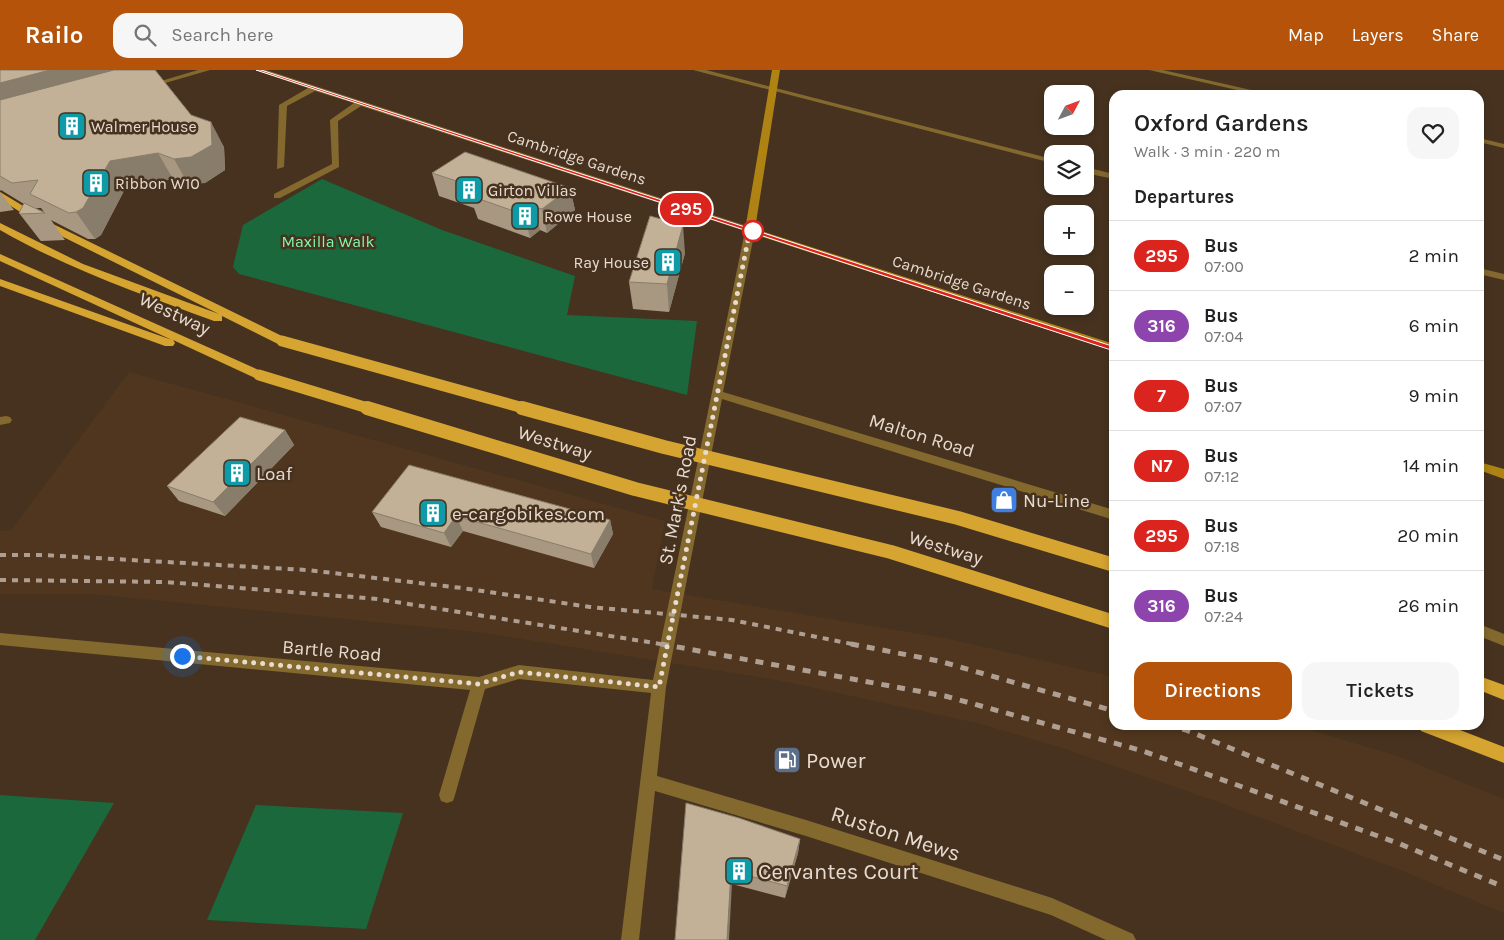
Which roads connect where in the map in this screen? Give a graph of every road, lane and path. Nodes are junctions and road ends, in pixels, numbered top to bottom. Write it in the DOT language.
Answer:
graph roads {
  1 [pos="206,70"];
  2 [pos="259,70"];
  3 [pos="697,70"];
  4 [pos="776,70"];
  5 [pos="1153,70"];
  6 [pos="314,88"];
  7 [pos="135,89"];
  8 [pos="772,89"];
  9 [pos="1246,90"];
  10 [pos="360,103"];
  11 [pos="1484,141"];
  12 [pos="1504,146"];
  13 [pos="1044,159"];
  14 [pos="280,167"];
  15 [pos="1094,172"];
  16 [pos="1109,176"];
  17 [pos="0,195"];
  18 [pos="277,196"];
  19 [pos="0,226"];
  20 [pos="750,230"];
  21 [pos="0,257"];
  22 [pos="1484,272"];
  23 [pos="1504,277"];
  24 [pos="0,282"];
  25 [pos="282,341"];
  26 [pos="1109,346"];
  27 [pos="259,375"];
  28 [pos="718,394"];
  29 [pos="1484,468"];
  30 [pos="1504,474"];
  31 [pos="1109,513"];
  32 [pos="1109,563"];
  33 [pos="1109,620"];
  34 [pos="1484,632"];
  35 [pos="0,639"];
  36 [pos="1504,640"];
  37 [pos="479,684"];
  38 [pos="1484,685"];
  39 [pos="659,687"];
  40 [pos="1504,693"];
  41 [pos="1440,730"];
  42 [pos="1504,755"];
  43 [pos="648,780"];
  44 [pos="447,795"];
  45 [pos="630,940"];
  46 [pos="1127,940"];
  1 -- 7 [label="street"];
  2 -- 6 [label="street, Cambridge Gardens"];
  3 -- 8 [label="street"];
  4 -- 8 [label="main road, St. Mark's Road"];
  5 -- 9 [label="street"];
  6 -- 10 [label="street, Cambridge Gardens"];
  6 -- 14 [label="street"];
  8 -- 13 [label="street"];
  8 -- 20 [label="main road, St. Mark's Road"];
  10 -- 18 [label="street"];
  10 -- 20 [label="street, Cambridge Gardens"];
  11 -- 12 [label="street"];
  15 -- 16 [label="street"];
  17 -- 25 [label="highway"];
  19 -- 25 [label="highway, Westway"];
  20 -- 26 [label="main road, Cambridge Gardens"];
  20 -- 28 [label="street, St. Mark's Road"];
  21 -- 27 [label="highway, Westway"];
  22 -- 23 [label="street"];
  24 -- 27 [label="highway"];
  25 -- 32 [label="highway, Westway, bridge"];
  27 -- 33 [label="highway, Westway, bridge"];
  28 -- 31 [label="street, Malton Road"];
  28 -- 39 [label="street, St. Mark's Road"];
  29 -- 30 [label="main road"];
  34 -- 36 [label="street"];
  35 -- 37 [label="street, Bartle Road"];
  37 -- 39 [label="street, Bartle Road"];
  37 -- 44 [label="street"];
  38 -- 40 [label="highway"];
  39 -- 43 [label="street, St. Mark's Road"];
  41 -- 42 [label="highway"];
  43 -- 45 [label="street, St. Mark's Road"];
  43 -- 46 [label="street, Ruston Mews"];
}
